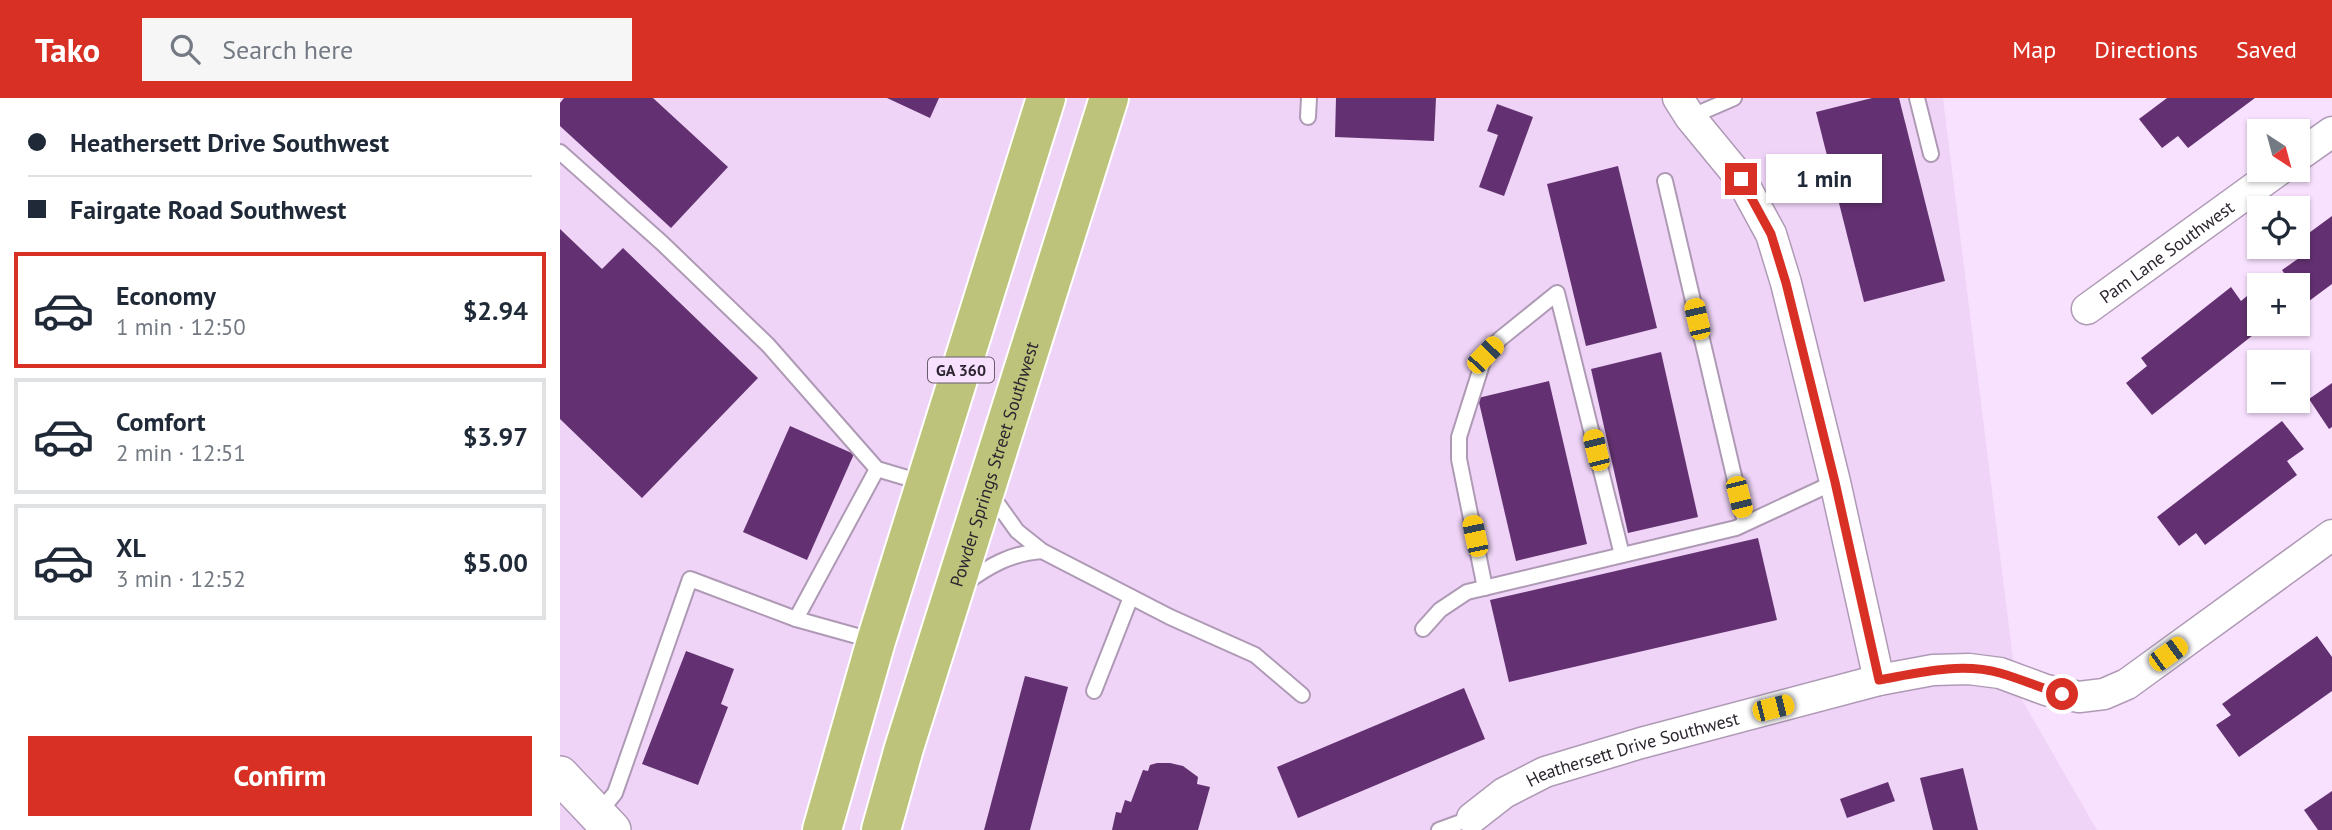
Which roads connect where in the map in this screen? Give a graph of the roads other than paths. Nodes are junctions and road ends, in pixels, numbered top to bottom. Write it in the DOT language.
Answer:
graph roads {
  1 [pos="1046,98"];
  2 [pos="1109,98"];
  3 [pos="1310,98"];
  4 [pos="1734,98"];
  5 [pos="1917,98"];
  6 [pos="1684,108"];
  7 [pos="1308,117"];
  8 [pos="2332,132"];
  9 [pos="2310,148"];
  10 [pos="560,152"];
  11 [pos="1931,154"];
  12 [pos="1665,181"];
  13 [pos="2262,182"];
  14 [pos="2087,309"];
  15 [pos="877,469"];
  16 [pos="990,478"];
  17 [pos="1835,482"];
  18 [pos="926,484"];
  19 [pos="1745,523"];
  20 [pos="2332,535"];
  21 [pos="1042,551"];
  22 [pos="1622,555"];
  23 [pos="1485,588"];
  24 [pos="954,591"];
  25 [pos="1131,597"];
  26 [pos="796,619"];
  27 [pos="1423,629"];
  28 [pos="876,641"];
  29 [pos="1879,680"];
  30 [pos="1094,691"];
  31 [pos="1302,695"];
  32 [pos="560,775"];
  33 [pos="1472,818"];
  34 [pos="605,822"];
  35 [pos="822,830"];
  36 [pos="881,830"];
  37 [pos="1439,830"];
  1 -- 18 [label="main road, GA 360"];
  2 -- 16 [label="main road, Powder Springs Street Southwest / GA 360"];
  3 -- 7 [label="lane"];
  4 -- 6 [label="lane"];
  5 -- 11 [label="lane"];
  6 -- 17 [label="street"];
  8 -- 9 [label="street"];
  10 -- 15 [label="lane"];
  12 -- 19 [label="lane"];
  13 -- 14 [label="street, Pam Lane Southwest"];
  15 -- 18 [label="lane"];
  15 -- 26 [label="lane"];
  16 -- 21 [label="lane"];
  16 -- 24 [label="main road, Powder Springs Street Southwest / GA 360"];
  17 -- 19 [label="lane"];
  17 -- 29 [label="street"];
  18 -- 28 [label="main road, GA 360"];
  19 -- 22 [label="lane"];
  20 -- 29 [label="street, Heathersett Drive Southwest"];
  21 -- 24 [label="lane"];
  21 -- 25 [label="lane"];
  22 -- 23 [label="lane"];
  22 -- 23 [label="lane"];
  23 -- 27 [label="lane"];
  24 -- 36 [label="main road, Powder Springs Street Southwest / GA 360"];
  25 -- 30 [label="lane"];
  25 -- 31 [label="lane"];
  26 -- 28 [label="lane"];
  26 -- 34 [label="lane"];
  28 -- 35 [label="main road, GA 360"];
  29 -- 33 [label="street, Heathersett Drive Southwest"];
  32 -- 34 [label="street"];
  33 -- 37 [label="lane"];
}
